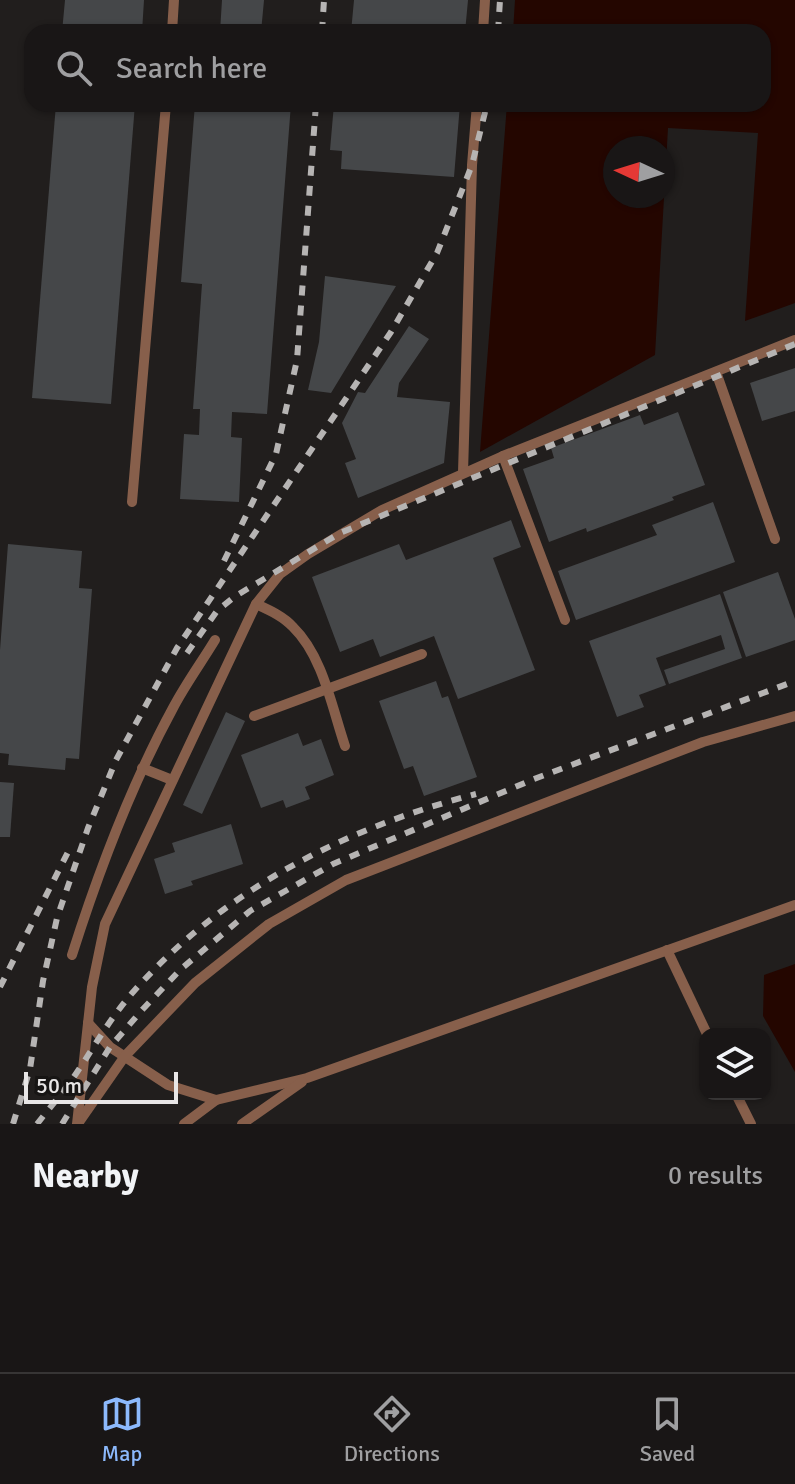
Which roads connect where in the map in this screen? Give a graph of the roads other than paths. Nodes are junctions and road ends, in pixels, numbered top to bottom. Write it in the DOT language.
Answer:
graph roads {
  1 [pos="174,0"];
  2 [pos="485,0"];
  3 [pos="172,24"];
  4 [pos="484,24"];
  5 [pos="165,112"];
  6 [pos="476,112"];
  7 [pos="795,340"];
  8 [pos="716,372"];
  9 [pos="503,456"];
  10 [pos="463,473"];
  11 [pos="132,502"];
  12 [pos="775,539"];
  13 [pos="256,604"];
  14 [pos="565,620"];
  15 [pos="215,640"];
  16 [pos="422,654"];
  17 [pos="325,688"];
  18 [pos="254,716"];
  19 [pos="795,716"];
  20 [pos="345,746"];
  21 [pos="142,768"];
  22 [pos="172,780"];
  23 [pos="795,905"];
  24 [pos="667,950"];
  25 [pos="72,955"];
  26 [pos="88,1023"];
  27 [pos="704,1028"];
  28 [pos="125,1056"];
  29 [pos="307,1078"];
  30 [pos="216,1100"];
  31 [pos="739,1100"];
  32 [pos="78,1124"];
  33 [pos="184,1124"];
  34 [pos="242,1124"];
  35 [pos="751,1124"];
  1 -- 3 [label="lane"];
  2 -- 4 [label="lane"];
  5 -- 11 [label="lane"];
  6 -- 10 [label="lane"];
  7 -- 8 [label="lane"];
  8 -- 9 [label="lane"];
  8 -- 12 [label="lane"];
  9 -- 10 [label="lane"];
  9 -- 14 [label="lane"];
  10 -- 13 [label="lane"];
  13 -- 17 [label="lane"];
  13 -- 22 [label="lane"];
  15 -- 21 [label="lane"];
  16 -- 17 [label="lane"];
  17 -- 18 [label="lane"];
  17 -- 20 [label="lane"];
  19 -- 28 [label="lane"];
  21 -- 22 [label="lane"];
  21 -- 25 [label="lane"];
  22 -- 26 [label="lane"];
  23 -- 24 [label="lane"];
  24 -- 27 [label="lane"];
  24 -- 29 [label="lane"];
  26 -- 28 [label="lane"];
  26 -- 32 [label="lane"];
  28 -- 30 [label="lane"];
  28 -- 32 [label="lane"];
  29 -- 30 [label="lane"];
  29 -- 34 [label="lane"];
  30 -- 33 [label="lane"];
  31 -- 35 [label="lane"];
}
